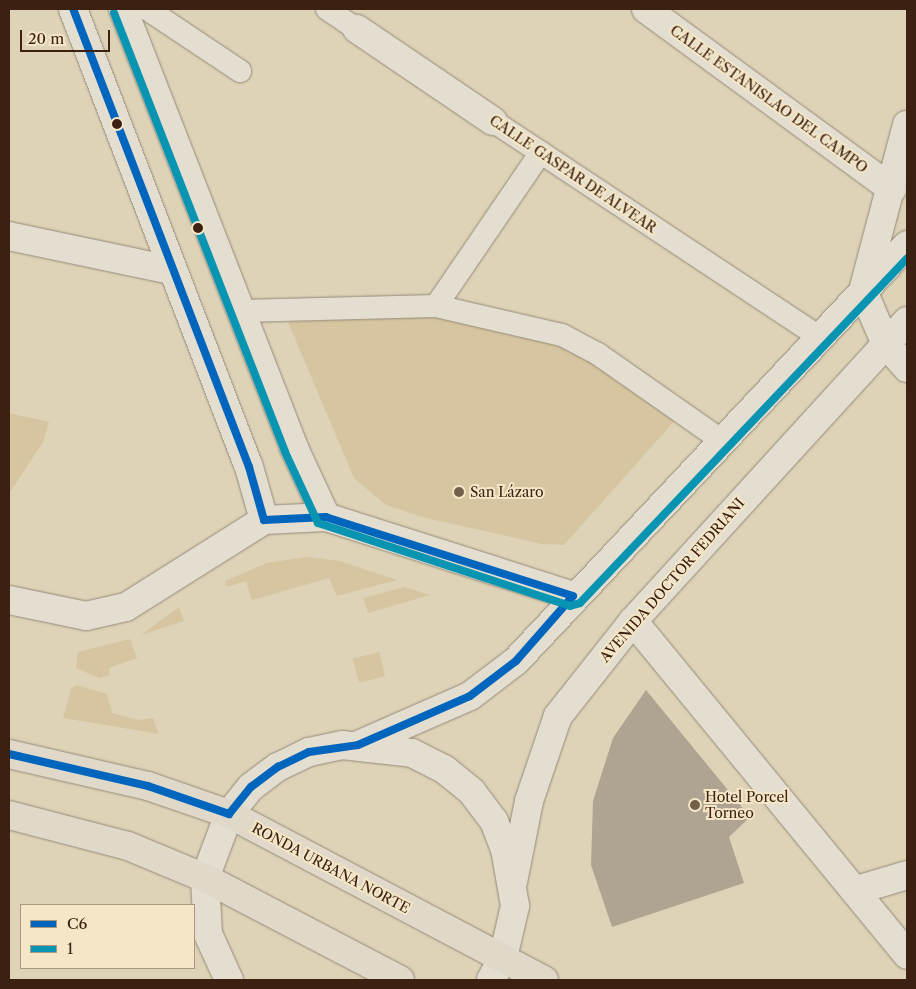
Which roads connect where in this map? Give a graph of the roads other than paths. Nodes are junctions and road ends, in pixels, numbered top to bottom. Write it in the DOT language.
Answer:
graph roads {
  1 [pos="73,9"];
  2 [pos="123,9"];
  3 [pos="147,9"];
  4 [pos="327,9"];
  5 [pos="646,9"];
  6 [pos="357,29"];
  7 [pos="240,71"];
  8 [pos="494,121"];
  9 [pos="907,125"];
  10 [pos="541,152"];
  11 [pos="892,189"];
  12 [pos="9,236"];
  13 [pos="907,245"];
  14 [pos="170,270"];
  15 [pos="863,291"];
  16 [pos="436,306"];
  17 [pos="241,311"];
  18 [pos="907,321"];
  19 [pos="821,338"];
  20 [pos="886,344"];
  21 [pos="907,368"];
  22 [pos="721,440"];
  23 [pos="326,517"];
  24 [pos="264,520"];
  25 [pos="573,596"];
  26 [pos="9,600"];
  27 [pos="633,621"];
  28 [pos="358,745"];
  29 [pos="9,754"];
  30 [pos="229,814"];
  31 [pos="9,815"];
  32 [pos="907,874"];
  33 [pos="205,878"];
  34 [pos="513,882"];
  35 [pos="857,890"];
  36 [pos="907,955"];
  37 [pos="497,969"];
  38 [pos="228,980"];
  39 [pos="400,980"];
  40 [pos="544,980"];
  1 -- 14 [label="street"];
  2 -- 17 [label="street"];
  3 -- 7 [label="street"];
  4 -- 6 [label="street, CALLE GASPAR DE ALVEAR"];
  5 -- 11 [label="street, CALLE ESTANISLAO DEL CAMPO"];
  6 -- 8 [label="street, CALLE GASPAR DE ALVEAR"];
  8 -- 10 [label="street, CALLE GASPAR DE ALVEAR"];
  9 -- 11 [label="street"];
  10 -- 16 [label="street"];
  10 -- 19 [label="street, CALLE GASPAR DE ALVEAR"];
  11 -- 15 [label="street"];
  12 -- 14 [label="street"];
  13 -- 15 [label="street"];
  14 -- 24 [label="street"];
  15 -- 19 [label="street"];
  15 -- 20 [label="street"];
  16 -- 17 [label="street"];
  16 -- 22 [label="street"];
  17 -- 23 [label="street"];
  18 -- 20 [label="street, AVENIDA DOCTOR FEDRIANI"];
  19 -- 22 [label="street"];
  20 -- 21 [label="street"];
  20 -- 27 [label="street, AVENIDA DOCTOR FEDRIANI"];
  22 -- 25 [label="street"];
  23 -- 24 [label="street"];
  23 -- 25 [label="street"];
  24 -- 26 [label="street"];
  25 -- 28 [label="street"];
  27 -- 34 [label="street, AVENIDA DOCTOR FEDRIANI"];
  27 -- 35 [label="street"];
  28 -- 30 [label="street"];
  28 -- 34 [label="street"];
  29 -- 30 [label="main road, RONDA URBANA NORTE"];
  30 -- 33 [label="street"];
  30 -- 37 [label="main road, RONDA URBANA NORTE"];
  31 -- 33 [label="main road"];
  32 -- 35 [label="street"];
  33 -- 38 [label="street"];
  33 -- 39 [label="main road"];
  34 -- 37 [label="street"];
  35 -- 36 [label="street"];
  37 -- 40 [label="main road, RONDA URBANA NORTE"];
}
